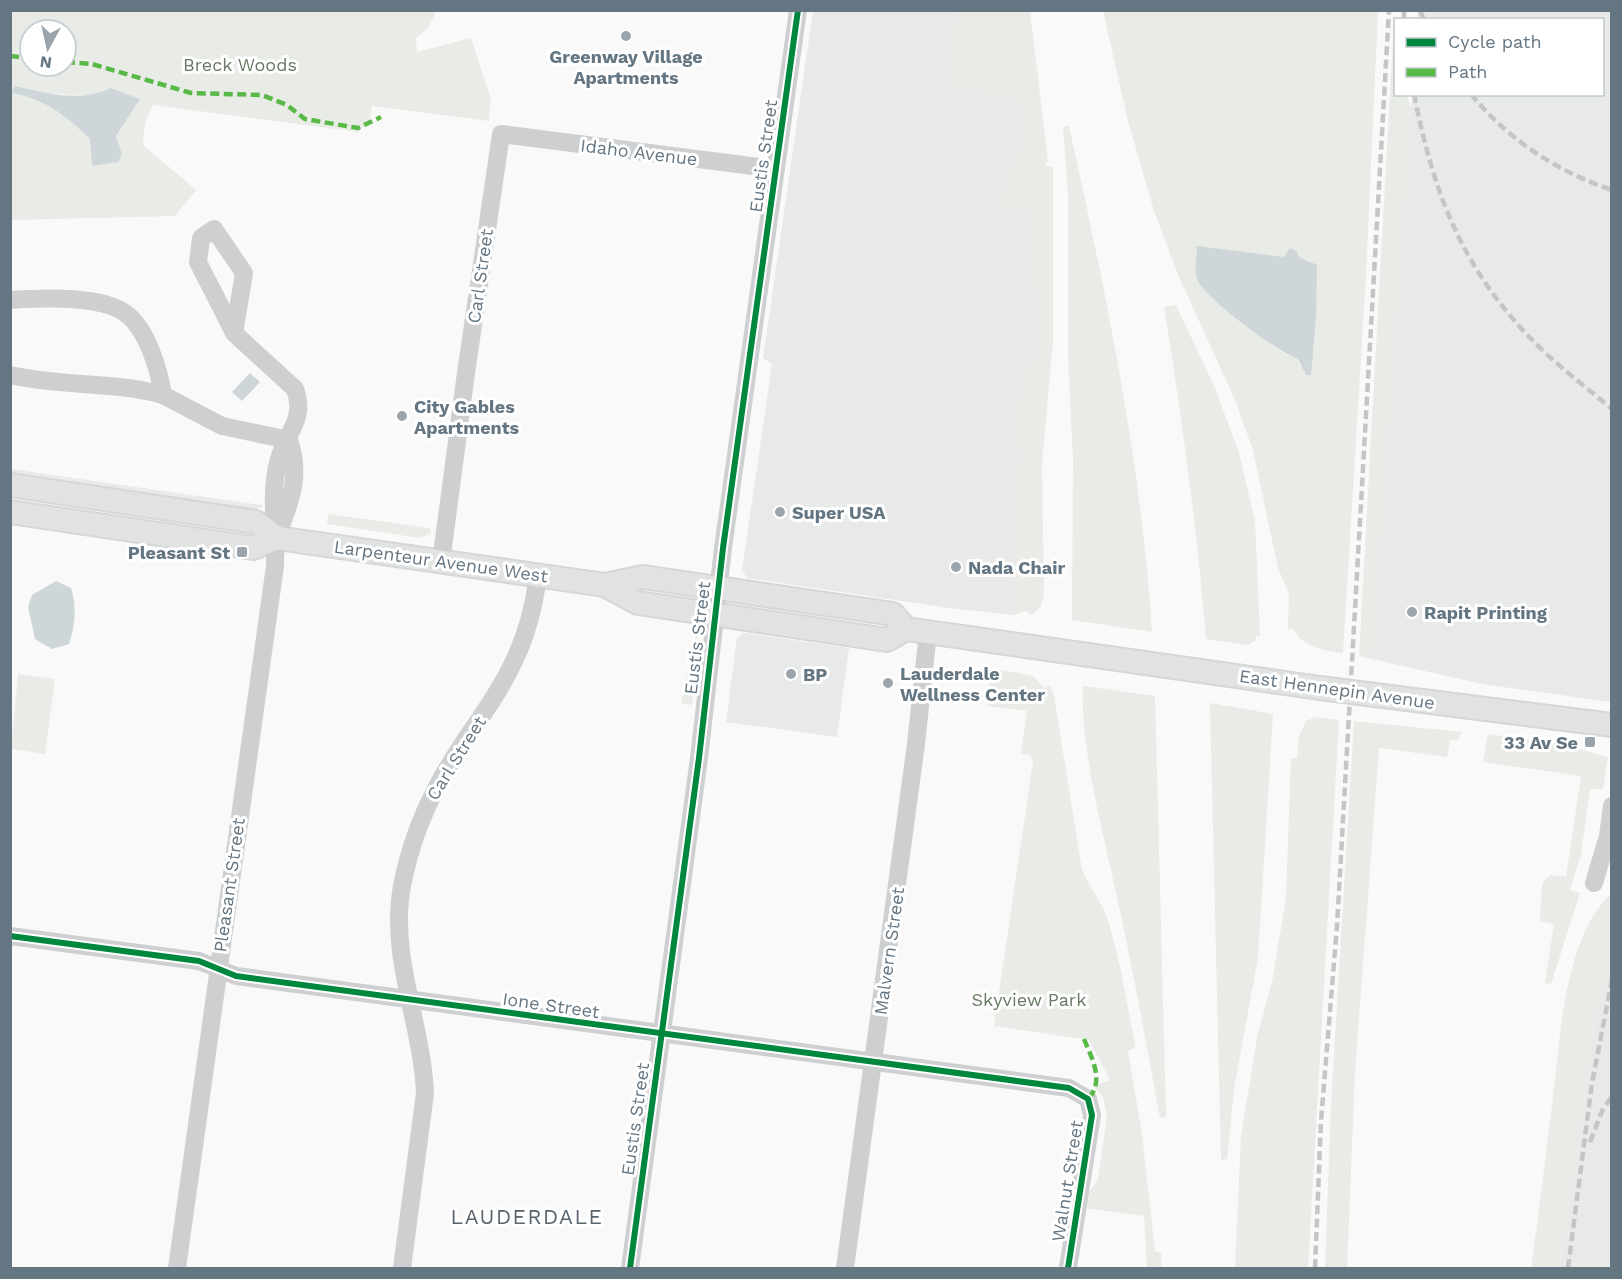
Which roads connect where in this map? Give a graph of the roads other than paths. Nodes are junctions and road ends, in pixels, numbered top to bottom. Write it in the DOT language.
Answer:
graph roads {
  1 [pos="798,10"];
  2 [pos="501,134"];
  3 [pos="776,169"];
  4 [pos="10,300"];
  5 [pos="234,333"];
  6 [pos="10,375"];
  7 [pos="163,395"];
  8 [pos="289,440"];
  9 [pos="10,485"];
  10 [pos="10,512"];
  11 [pos="277,538"];
  12 [pos="441,562"];
  13 [pos="538,576"];
  14 [pos="605,585"];
  15 [pos="718,588"];
  16 [pos="715,614"];
  17 [pos="917,631"];
  18 [pos="1062,651"];
  19 [pos="1611,725"];
  20 [pos="1611,806"];
  21 [pos="1594,883"];
  22 [pos="10,936"];
  23 [pos="218,968"];
  24 [pos="409,999"];
  25 [pos="662,1035"];
  26 [pos="874,1062"];
  27 [pos="1088,1099"];
  28 [pos="177,1269"];
  29 [pos="402,1269"];
  30 [pos="630,1269"];
  31 [pos="845,1269"];
  32 [pos="1068,1269"];
  1 -- 3 [label="street, Eustis Street"];
  2 -- 3 [label="street, Idaho Avenue"];
  2 -- 12 [label="street, Carl Street"];
  3 -- 15 [label="street, Eustis Street"];
  4 -- 7 [label="street"];
  5 -- 5 [label="street"];
  5 -- 8 [label="street, Pleasant Street"];
  6 -- 7 [label="street"];
  7 -- 8 [label="street"];
  8 -- 11 [label="street, Pleasant Street"];
  9 -- 11 [label="main road, Larpenteur Avenue West"];
  10 -- 11 [label="main road, Larpenteur Avenue West"];
  11 -- 12 [label="main road, Larpenteur Avenue West"];
  11 -- 23 [label="street, Pleasant Street"];
  12 -- 13 [label="main road, Larpenteur Avenue West"];
  13 -- 14 [label="main road, Larpenteur Avenue West"];
  13 -- 24 [label="street, Carl Street"];
  14 -- 15 [label="main road, Larpenteur Avenue West"];
  14 -- 16 [label="main road, Larpenteur Avenue West"];
  15 -- 16 [label="street, Eustis Street"];
  15 -- 17 [label="main road, Larpenteur Avenue West"];
  16 -- 17 [label="main road, Larpenteur Avenue West"];
  16 -- 25 [label="street, Eustis Street"];
  17 -- 18 [label="main road, Larpenteur Avenue West"];
  17 -- 26 [label="street, Malvern Street"];
  18 -- 19 [label="main road, East Hennepin Avenue, bridge"];
  20 -- 21 [label="street"];
  22 -- 23 [label="street, Ione Street"];
  23 -- 24 [label="street, Ione Street"];
  23 -- 28 [label="street, Pleasant Street"];
  24 -- 25 [label="street, Ione Street"];
  24 -- 29 [label="street, Carl Street"];
  25 -- 26 [label="street, Ione Street"];
  25 -- 30 [label="street, Eustis Street"];
  26 -- 27 [label="street, Ione Street"];
  26 -- 31 [label="street, Malvern Street"];
  27 -- 32 [label="street, Walnut Street"];
}
